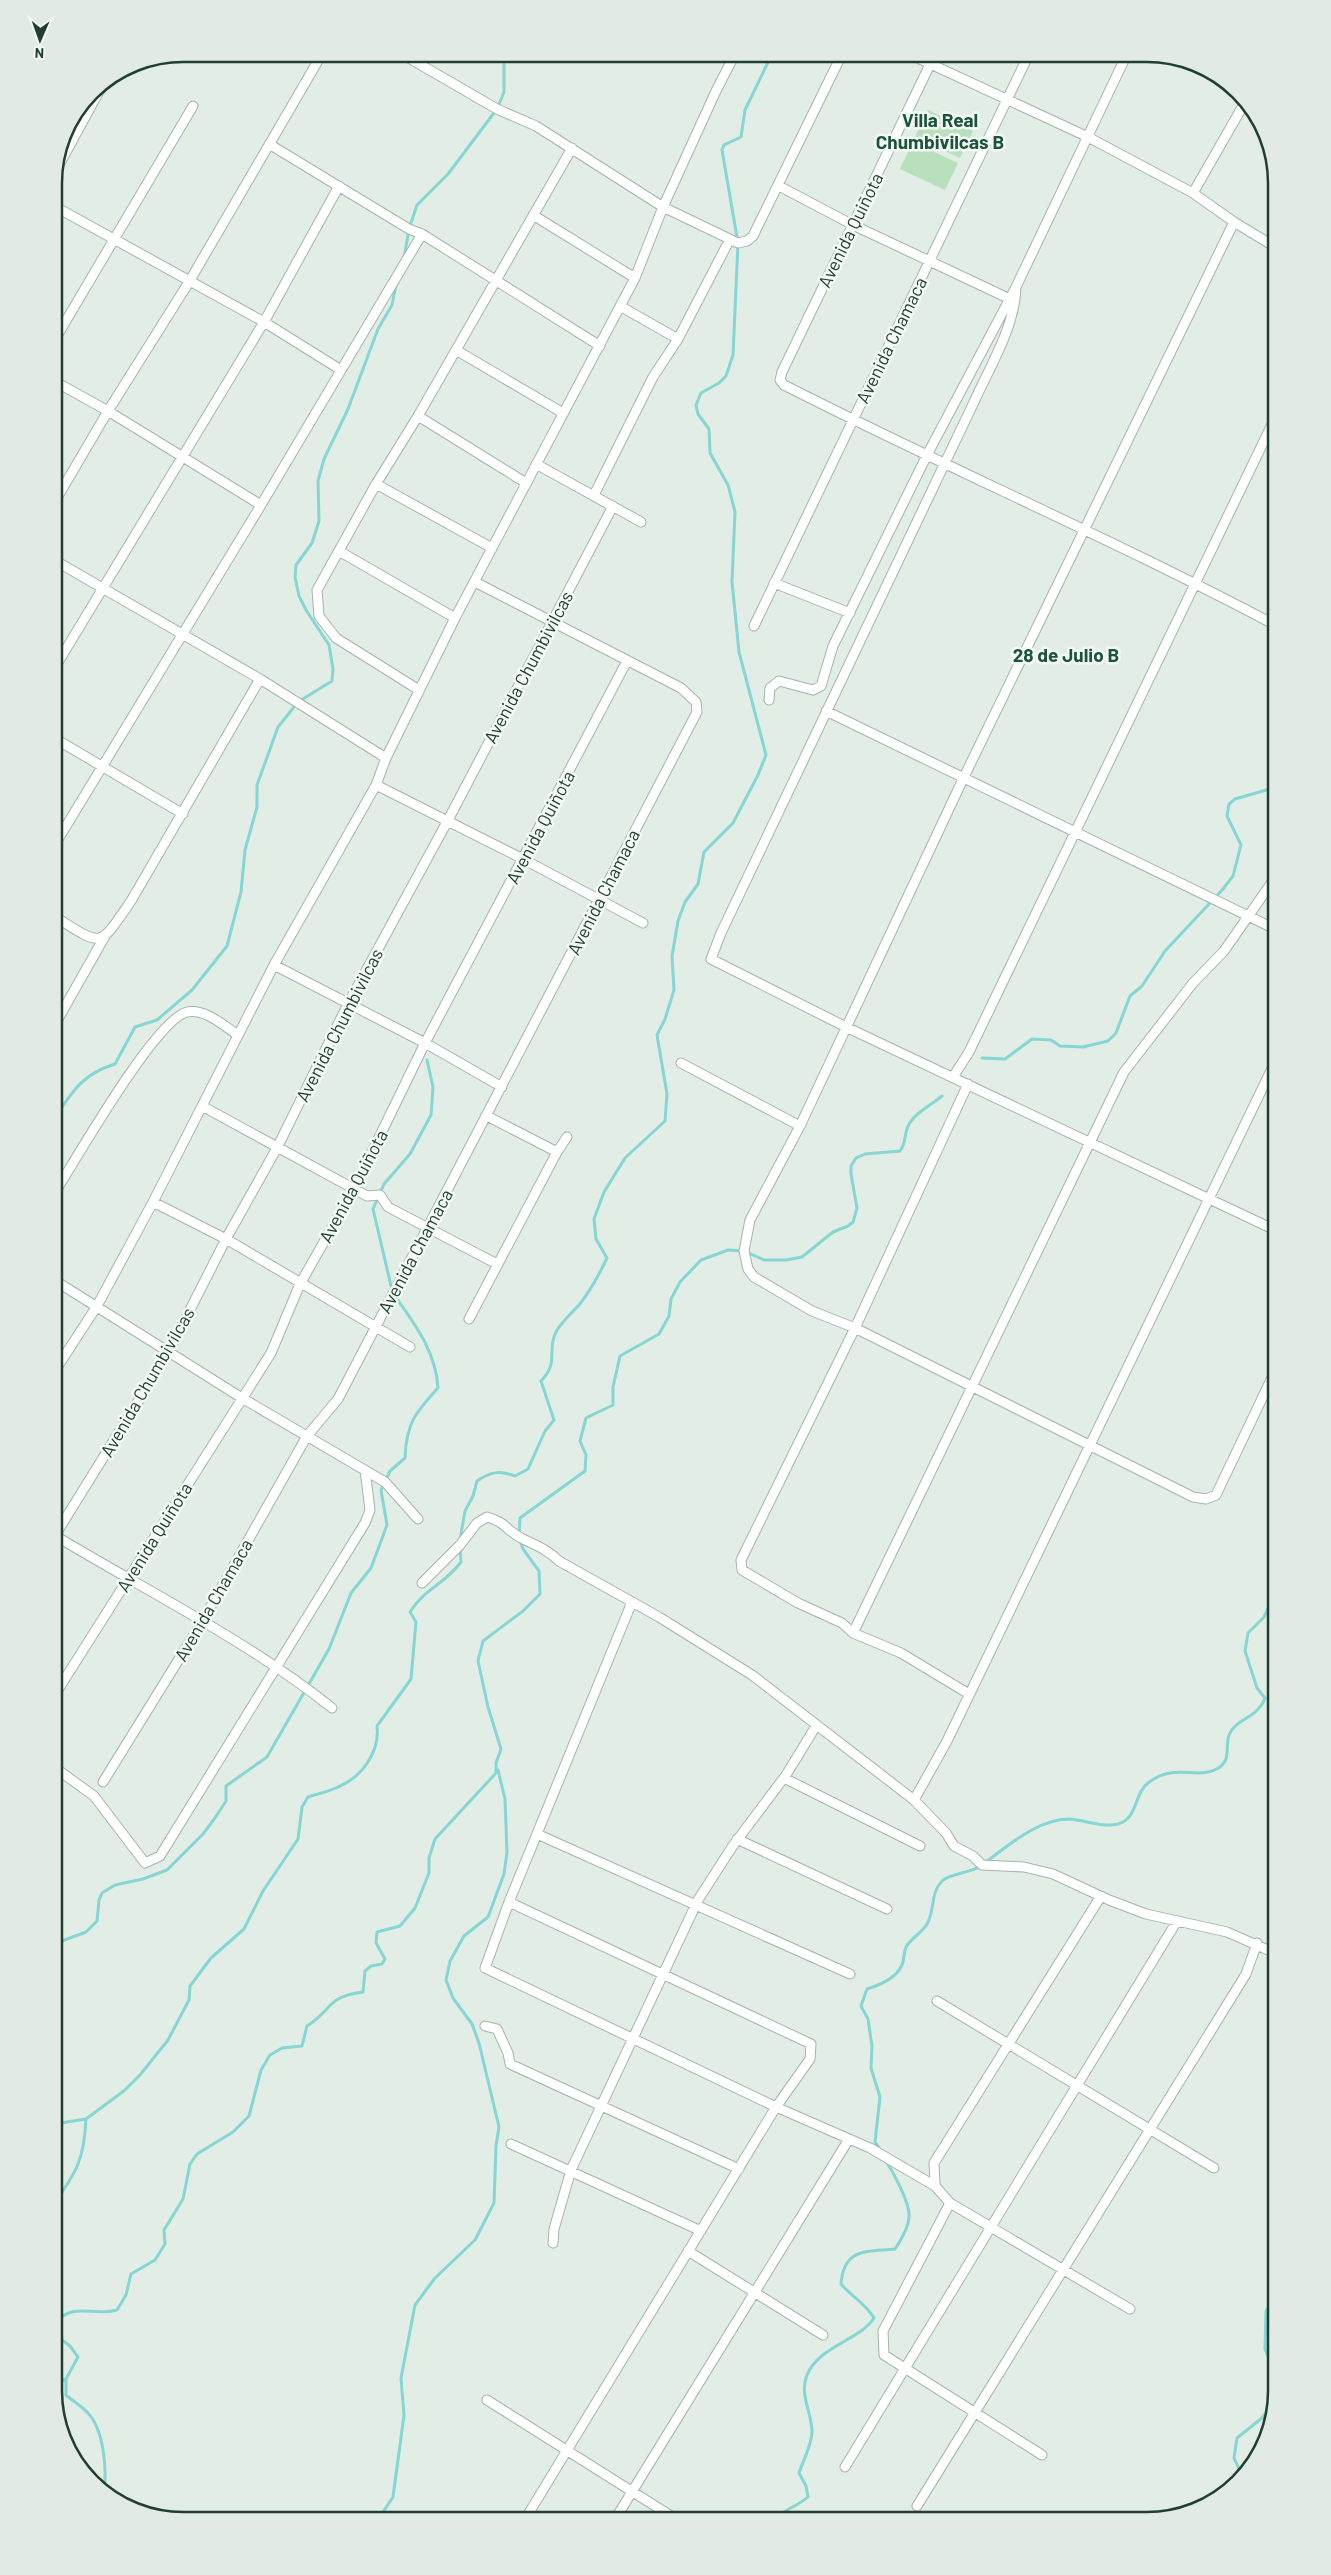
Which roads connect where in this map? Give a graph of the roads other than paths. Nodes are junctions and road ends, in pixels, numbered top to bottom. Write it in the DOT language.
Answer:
graph roads {
  1 [pos="317,62"];
  2 [pos="416,62"];
  3 [pos="731,63"];
  4 [pos="838,63"];
  5 [pos="1025,63"];
  6 [pos="1123,63"];
  7 [pos="930,64"];
  8 [pos="1008,99"];
  9 [pos="92,104"];
  10 [pos="193,106"];
  11 [pos="1242,108"];
  12 [pos="1088,137"];
  13 [pos="269,144"];
  14 [pos="572,148"];
  15 [pos="68,149"];
  16 [pos="339,186"];
  17 [pos="779,186"];
  18 [pos="1193,193"];
  19 [pos="663,207"];
  20 [pos="63,211"];
  21 [pos="533,215"];
  22 [pos="1234,222"];
  23 [pos="853,225"];
  24 [pos="422,234"];
  25 [pos="730,239"];
  26 [pos="114,240"];
  27 [pos="1268,243"];
  28 [pos="929,260"];
  29 [pos="635,278"];
  30 [pos="496,281"];
  31 [pos="189,282"];
  32 [pos="1016,287"];
  33 [pos="1010,299"];
  34 [pos="620,306"];
  35 [pos="264,322"];
  36 [pos="63,326"];
  37 [pos="678,339"];
  38 [pos="600,346"];
  39 [pos="456,350"];
  40 [pos="341,370"];
  41 [pos="63,386"];
  42 [pos="108,411"];
  43 [pos="563,413"];
  44 [pos="418,416"];
  45 [pos="852,420"];
  46 [pos="1268,432"];
  47 [pos="927,455"];
  48 [pos="183,457"];
  49 [pos="945,463"];
  50 [pos="536,464"];
  51 [pos="526,483"];
  52 [pos="376,484"];
  53 [pos="63,487"];
  54 [pos="594,495"];
  55 [pos="261,505"];
  56 [pos="613,506"];
  57 [pos="641,522"];
  58 [pos="1084,530"];
  59 [pos="492,548"];
  60 [pos="339,551"];
  61 [pos="63,565"];
  62 [pos="475,582"];
  63 [pos="1195,582"];
  64 [pos="774,583"];
  65 [pos="104,589"];
  66 [pos="850,614"];
  67 [pos="455,618"];
  68 [pos="552,620"];
  69 [pos="1268,621"];
  70 [pos="754,626"];
  71 [pos="183,634"];
  72 [pos="63,655"];
  73 [pos="627,660"];
  74 [pos="260,679"];
  75 [pos="419,690"];
  76 [pos="769,700"];
  77 [pos="826,711"];
  78 [pos="63,744"];
  79 [pos="386,758"];
  80 [pos="102,768"];
  81 [pos="964,779"];
  82 [pos="376,785"];
  83 [pos="183,814"];
  84 [pos="447,822"];
  85 [pos="63,831"];
  86 [pos="1076,833"];
  87 [pos="523,859"];
  88 [pos="1268,888"];
  89 [pos="600,898"];
  90 [pos="1249,915"];
  91 [pos="63,922"];
  92 [pos="643,923"];
  93 [pos="1268,925"];
  94 [pos="105,936"];
  95 [pos="274,965"];
  96 [pos="348,1004"];
  97 [pos="63,1010"];
  98 [pos="846,1027"];
  99 [pos="238,1035"];
  100 [pos="425,1043"];
  101 [pos="681,1063"];
  102 [pos="953,1077"];
  103 [pos="1268,1077"];
  104 [pos="968,1084"];
  105 [pos="502,1087"];
  106 [pos="202,1106"];
  107 [pos="487,1116"];
  108 [pos="800,1126"];
  109 [pos="567,1138"];
  110 [pos="1089,1143"];
  111 [pos="278,1146"];
  112 [pos="557,1152"];
  113 [pos="63,1180"];
  114 [pos="354,1189"];
  115 [pos="1209,1199"];
  116 [pos="153,1202"];
  117 [pos="1268,1227"];
  118 [pos="429,1228"];
  119 [pos="226,1239"];
  120 [pos="497,1264"];
  121 [pos="300,1284"];
  122 [pos="63,1285"];
  123 [pos="97,1306"];
  124 [pos="469,1319"];
  125 [pos="374,1328"];
  126 [pos="855,1328"];
  127 [pos="410,1347"];
  128 [pos="168,1353"];
  129 [pos="63,1358"];
  130 [pos="1268,1386"];
  131 [pos="971,1387"];
  132 [pos="242,1398"];
  133 [pos="307,1436"];
  134 [pos="1090,1446"];
  135 [pos="365,1470"];
  136 [pos="418,1519"];
  137 [pos="63,1522"];
  138 [pos="63,1541"];
  139 [pos="127,1579"];
  140 [pos="422,1583"];
  141 [pos="632,1602"];
  142 [pos="202,1622"];
  143 [pos="853,1632"];
  144 [pos="276,1668"];
  145 [pos="63,1682"];
  146 [pos="969,1694"];
  147 [pos="332,1708"];
  148 [pos="816,1726"];
  149 [pos="63,1774"];
  150 [pos="784,1778"];
  151 [pos="103,1782"];
  152 [pos="914,1800"];
  153 [pos="537,1834"];
  154 [pos="737,1839"];
  155 [pos="920,1846"];
  156 [pos="1101,1896"];
  157 [pos="509,1902"];
  158 [pos="696,1905"];
  159 [pos="887,1909"];
  160 [pos="1177,1921"];
  161 [pos="1257,1943"];
  162 [pos="1268,1949"];
  163 [pos="663,1974"];
  164 [pos="850,1974"];
  165 [pos="937,2001"];
  166 [pos="485,2026"];
  167 [pos="633,2038"];
  168 [pos="1008,2044"];
  169 [pos="1077,2086"];
  170 [pos="601,2106"];
  171 [pos="776,2107"];
  172 [pos="1150,2129"];
  173 [pos="849,2139"];
  174 [pos="511,2144"];
  175 [pos="1214,2168"];
  176 [pos="739,2169"];
  177 [pos="570,2171"];
  178 [pos="935,2186"];
  179 [pos="950,2203"];
  180 [pos="991,2227"];
  181 [pos="701,2231"];
  182 [pos="553,2243"];
  183 [pos="688,2251"];
  184 [pos="1063,2269"];
  185 [pos="755,2293"];
  186 [pos="1130,2309"];
  187 [pos="823,2335"];
  188 [pos="906,2368"];
  189 [pos="487,2400"];
  190 [pos="975,2412"];
  191 [pos="567,2451"];
  192 [pos="1042,2455"];
  193 [pos="845,2467"];
  194 [pos="632,2492"];
  195 [pos="917,2506"];
  196 [pos="530,2512"];
  197 [pos="620,2512"];
  198 [pos="664,2512"];
  1 -- 13 [label="street"];
  2 -- 14 [label="street"];
  3 -- 19 [label="street"];
  4 -- 17 [label="street"];
  5 -- 8 [label="street, Avenida Chamaca"];
  6 -- 12 [label="street"];
  7 -- 8 [label="street"];
  7 -- 23 [label="street, Avenida Quiñota"];
  8 -- 12 [label="street"];
  8 -- 28 [label="street, Avenida Chamaca"];
  9 -- 15 [label="street"];
  10 -- 26 [label="street"];
  11 -- 18 [label="street"];
  12 -- 18 [label="street"];
  12 -- 32 [label="street"];
  13 -- 16 [label="street"];
  13 -- 31 [label="street"];
  14 -- 19 [label="street"];
  14 -- 21 [label="street"];
  16 -- 24 [label="street"];
  16 -- 35 [label="street"];
  17 -- 23 [label="street"];
  17 -- 25 [label="street"];
  18 -- 22 [label="street"];
  19 -- 25 [label="street"];
  19 -- 29 [label="street"];
  20 -- 26 [label="street"];
  21 -- 29 [label="street"];
  21 -- 30 [label="street"];
  22 -- 27 [label="street"];
  22 -- 58 [label="street"];
  23 -- 28 [label="street"];
  23 -- 45 [label="street, Avenida Quiñota"];
  24 -- 30 [label="street"];
  24 -- 40 [label="street"];
  25 -- 37 [label="street"];
  26 -- 31 [label="street"];
  26 -- 36 [label="street"];
  28 -- 33 [label="street"];
  28 -- 45 [label="street, Avenida Chamaca"];
  29 -- 34 [label="street"];
  30 -- 38 [label="street"];
  30 -- 39 [label="street"];
  31 -- 35 [label="street"];
  31 -- 42 [label="street"];
  32 -- 33 [label="street"];
  32 -- 49 [label="street"];
  33 -- 47 [label="street"];
  34 -- 37 [label="street"];
  34 -- 38 [label="street"];
  35 -- 40 [label="street"];
  35 -- 48 [label="street"];
  37 -- 54 [label="street"];
  38 -- 43 [label="street"];
  39 -- 43 [label="street"];
  39 -- 44 [label="street"];
  40 -- 55 [label="street"];
  41 -- 42 [label="street"];
  42 -- 48 [label="street"];
  42 -- 53 [label="street"];
  43 -- 50 [label="street"];
  44 -- 51 [label="street"];
  44 -- 52 [label="street"];
  45 -- 47 [label="street"];
  45 -- 64 [label="street, Avenida Chamaca"];
  46 -- 63 [label="street"];
  47 -- 49 [label="street"];
  47 -- 66 [label="street"];
  48 -- 55 [label="street"];
  48 -- 65 [label="street"];
  49 -- 58 [label="street"];
  49 -- 77 [label="street"];
  50 -- 51 [label="street"];
  50 -- 54 [label="street"];
  51 -- 59 [label="street"];
  52 -- 59 [label="street"];
  52 -- 60 [label="street"];
  54 -- 56 [label="street"];
  55 -- 71 [label="street"];
  56 -- 57 [label="street"];
  56 -- 68 [label="street, Avenida Chumbivilcas"];
  58 -- 63 [label="street"];
  58 -- 81 [label="street"];
  59 -- 62 [label="street"];
  60 -- 67 [label="street"];
  60 -- 75 [label="street"];
  61 -- 65 [label="street"];
  62 -- 67 [label="street"];
  62 -- 68 [label="street"];
  63 -- 69 [label="street"];
  63 -- 86 [label="street"];
  64 -- 66 [label="street"];
  64 -- 70 [label="street, Avenida Chamaca"];
  65 -- 71 [label="street"];
  65 -- 72 [label="street"];
  66 -- 76 [label="street"];
  67 -- 75 [label="street"];
  68 -- 73 [label="street"];
  68 -- 84 [label="street, Avenida Chumbivilcas"];
  71 -- 74 [label="street"];
  71 -- 80 [label="street"];
  73 -- 87 [label="street, Avenida Quiñota"];
  73 -- 89 [label="street, Avenida Chamaca"];
  74 -- 79 [label="street"];
  74 -- 83 [label="street"];
  75 -- 79 [label="street"];
  77 -- 81 [label="street"];
  77 -- 98 [label="street"];
  78 -- 80 [label="street"];
  79 -- 82 [label="street"];
  80 -- 83 [label="street"];
  80 -- 85 [label="street"];
  81 -- 86 [label="street"];
  81 -- 98 [label="street"];
  82 -- 84 [label="street"];
  82 -- 95 [label="street"];
  83 -- 94 [label="street"];
  84 -- 87 [label="street"];
  84 -- 96 [label="street, Avenida Chumbivilcas"];
  86 -- 90 [label="street"];
  86 -- 102 [label="street"];
  87 -- 89 [label="street"];
  87 -- 100 [label="street, Avenida Quiñota"];
  88 -- 90 [label="street"];
  89 -- 92 [label="street"];
  89 -- 105 [label="street, Avenida Chamaca"];
  90 -- 93 [label="street"];
  90 -- 110 [label="street"];
  91 -- 94 [label="street"];
  94 -- 97 [label="street"];
  95 -- 96 [label="street"];
  95 -- 99 [label="street"];
  96 -- 100 [label="street"];
  96 -- 111 [label="street, Avenida Chumbivilcas"];
  98 -- 102 [label="street"];
  98 -- 108 [label="street"];
  99 -- 106 [label="street"];
  99 -- 113 [label="street"];
  100 -- 105 [label="street"];
  100 -- 114 [label="street, Avenida Quiñota"];
  101 -- 108 [label="street"];
  102 -- 104 [label="street"];
  103 -- 115 [label="street"];
  104 -- 110 [label="street"];
  104 -- 126 [label="street"];
  105 -- 107 [label="street, Avenida Chamaca"];
  106 -- 111 [label="street"];
  106 -- 116 [label="street"];
  107 -- 112 [label="street"];
  107 -- 118 [label="street, Avenida Chamaca"];
  108 -- 126 [label="street"];
  109 -- 112 [label="street"];
  110 -- 115 [label="street"];
  110 -- 131 [label="street"];
  111 -- 114 [label="street"];
  111 -- 119 [label="street, Avenida Chumbivilcas"];
  112 -- 120 [label="street"];
  114 -- 118 [label="street"];
  114 -- 121 [label="street, Avenida Quiñota"];
  115 -- 117 [label="street"];
  115 -- 134 [label="street"];
  116 -- 119 [label="street"];
  116 -- 123 [label="street"];
  118 -- 120 [label="street"];
  118 -- 125 [label="street, Avenida Chamaca"];
  119 -- 121 [label="street"];
  119 -- 128 [label="street, Avenida Chumbivilcas"];
  120 -- 124 [label="street"];
  121 -- 125 [label="street"];
  121 -- 132 [label="street, Avenida Quiñota"];
  122 -- 123 [label="street"];
  123 -- 128 [label="street"];
  123 -- 129 [label="street"];
  125 -- 127 [label="street"];
  125 -- 133 [label="street, Avenida Chamaca"];
  126 -- 131 [label="street"];
  126 -- 143 [label="street"];
  128 -- 132 [label="street"];
  128 -- 137 [label="street, Avenida Chumbivilcas"];
  130 -- 134 [label="street"];
  131 -- 134 [label="street"];
  131 -- 143 [label="street"];
  132 -- 133 [label="street"];
  132 -- 139 [label="street, Avenida Quiñota"];
  133 -- 135 [label="street"];
  133 -- 142 [label="street, Avenida Chamaca"];
  134 -- 146 [label="street"];
  135 -- 136 [label="street"];
  135 -- 144 [label="street"];
  138 -- 139 [label="street"];
  139 -- 142 [label="street"];
  139 -- 145 [label="street, Avenida Quiñota"];
  140 -- 141 [label="street"];
  141 -- 148 [label="street"];
  141 -- 153 [label="street"];
  142 -- 144 [label="street"];
  142 -- 151 [label="street, Avenida Chamaca"];
  143 -- 146 [label="street"];
  144 -- 147 [label="street"];
  144 -- 149 [label="street"];
  146 -- 152 [label="street"];
  148 -- 150 [label="street"];
  148 -- 152 [label="street"];
  150 -- 154 [label="street"];
  150 -- 155 [label="street"];
  152 -- 156 [label="street"];
  153 -- 157 [label="street"];
  153 -- 158 [label="street"];
  154 -- 158 [label="street"];
  154 -- 159 [label="street"];
  156 -- 160 [label="street"];
  156 -- 168 [label="street"];
  157 -- 163 [label="street"];
  157 -- 167 [label="street"];
  158 -- 163 [label="street"];
  158 -- 164 [label="street"];
  160 -- 161 [label="street"];
  160 -- 169 [label="street"];
  161 -- 162 [label="street"];
  161 -- 172 [label="street"];
  163 -- 167 [label="street"];
  163 -- 171 [label="street"];
  165 -- 168 [label="street"];
  166 -- 170 [label="street"];
  167 -- 170 [label="street"];
  167 -- 171 [label="street"];
  168 -- 169 [label="street"];
  168 -- 178 [label="street"];
  169 -- 172 [label="street"];
  169 -- 180 [label="street"];
  170 -- 176 [label="street"];
  170 -- 177 [label="street"];
  171 -- 173 [label="street"];
  171 -- 176 [label="street"];
  172 -- 175 [label="street"];
  172 -- 184 [label="street"];
  173 -- 178 [label="street"];
  173 -- 185 [label="street"];
  174 -- 177 [label="street"];
  176 -- 181 [label="street"];
  177 -- 181 [label="street"];
  177 -- 182 [label="street"];
  178 -- 179 [label="street"];
  179 -- 180 [label="street"];
  179 -- 188 [label="street"];
  180 -- 184 [label="street"];
  180 -- 188 [label="street"];
  181 -- 183 [label="street"];
  183 -- 185 [label="street"];
  183 -- 191 [label="street"];
  184 -- 186 [label="street"];
  184 -- 190 [label="street"];
  185 -- 187 [label="street"];
  185 -- 194 [label="street"];
  188 -- 190 [label="street"];
  188 -- 193 [label="street"];
  189 -- 191 [label="street"];
  190 -- 192 [label="street"];
  190 -- 195 [label="street"];
  191 -- 194 [label="street"];
  191 -- 196 [label="street"];
  194 -- 197 [label="street"];
  194 -- 198 [label="street"];
}
